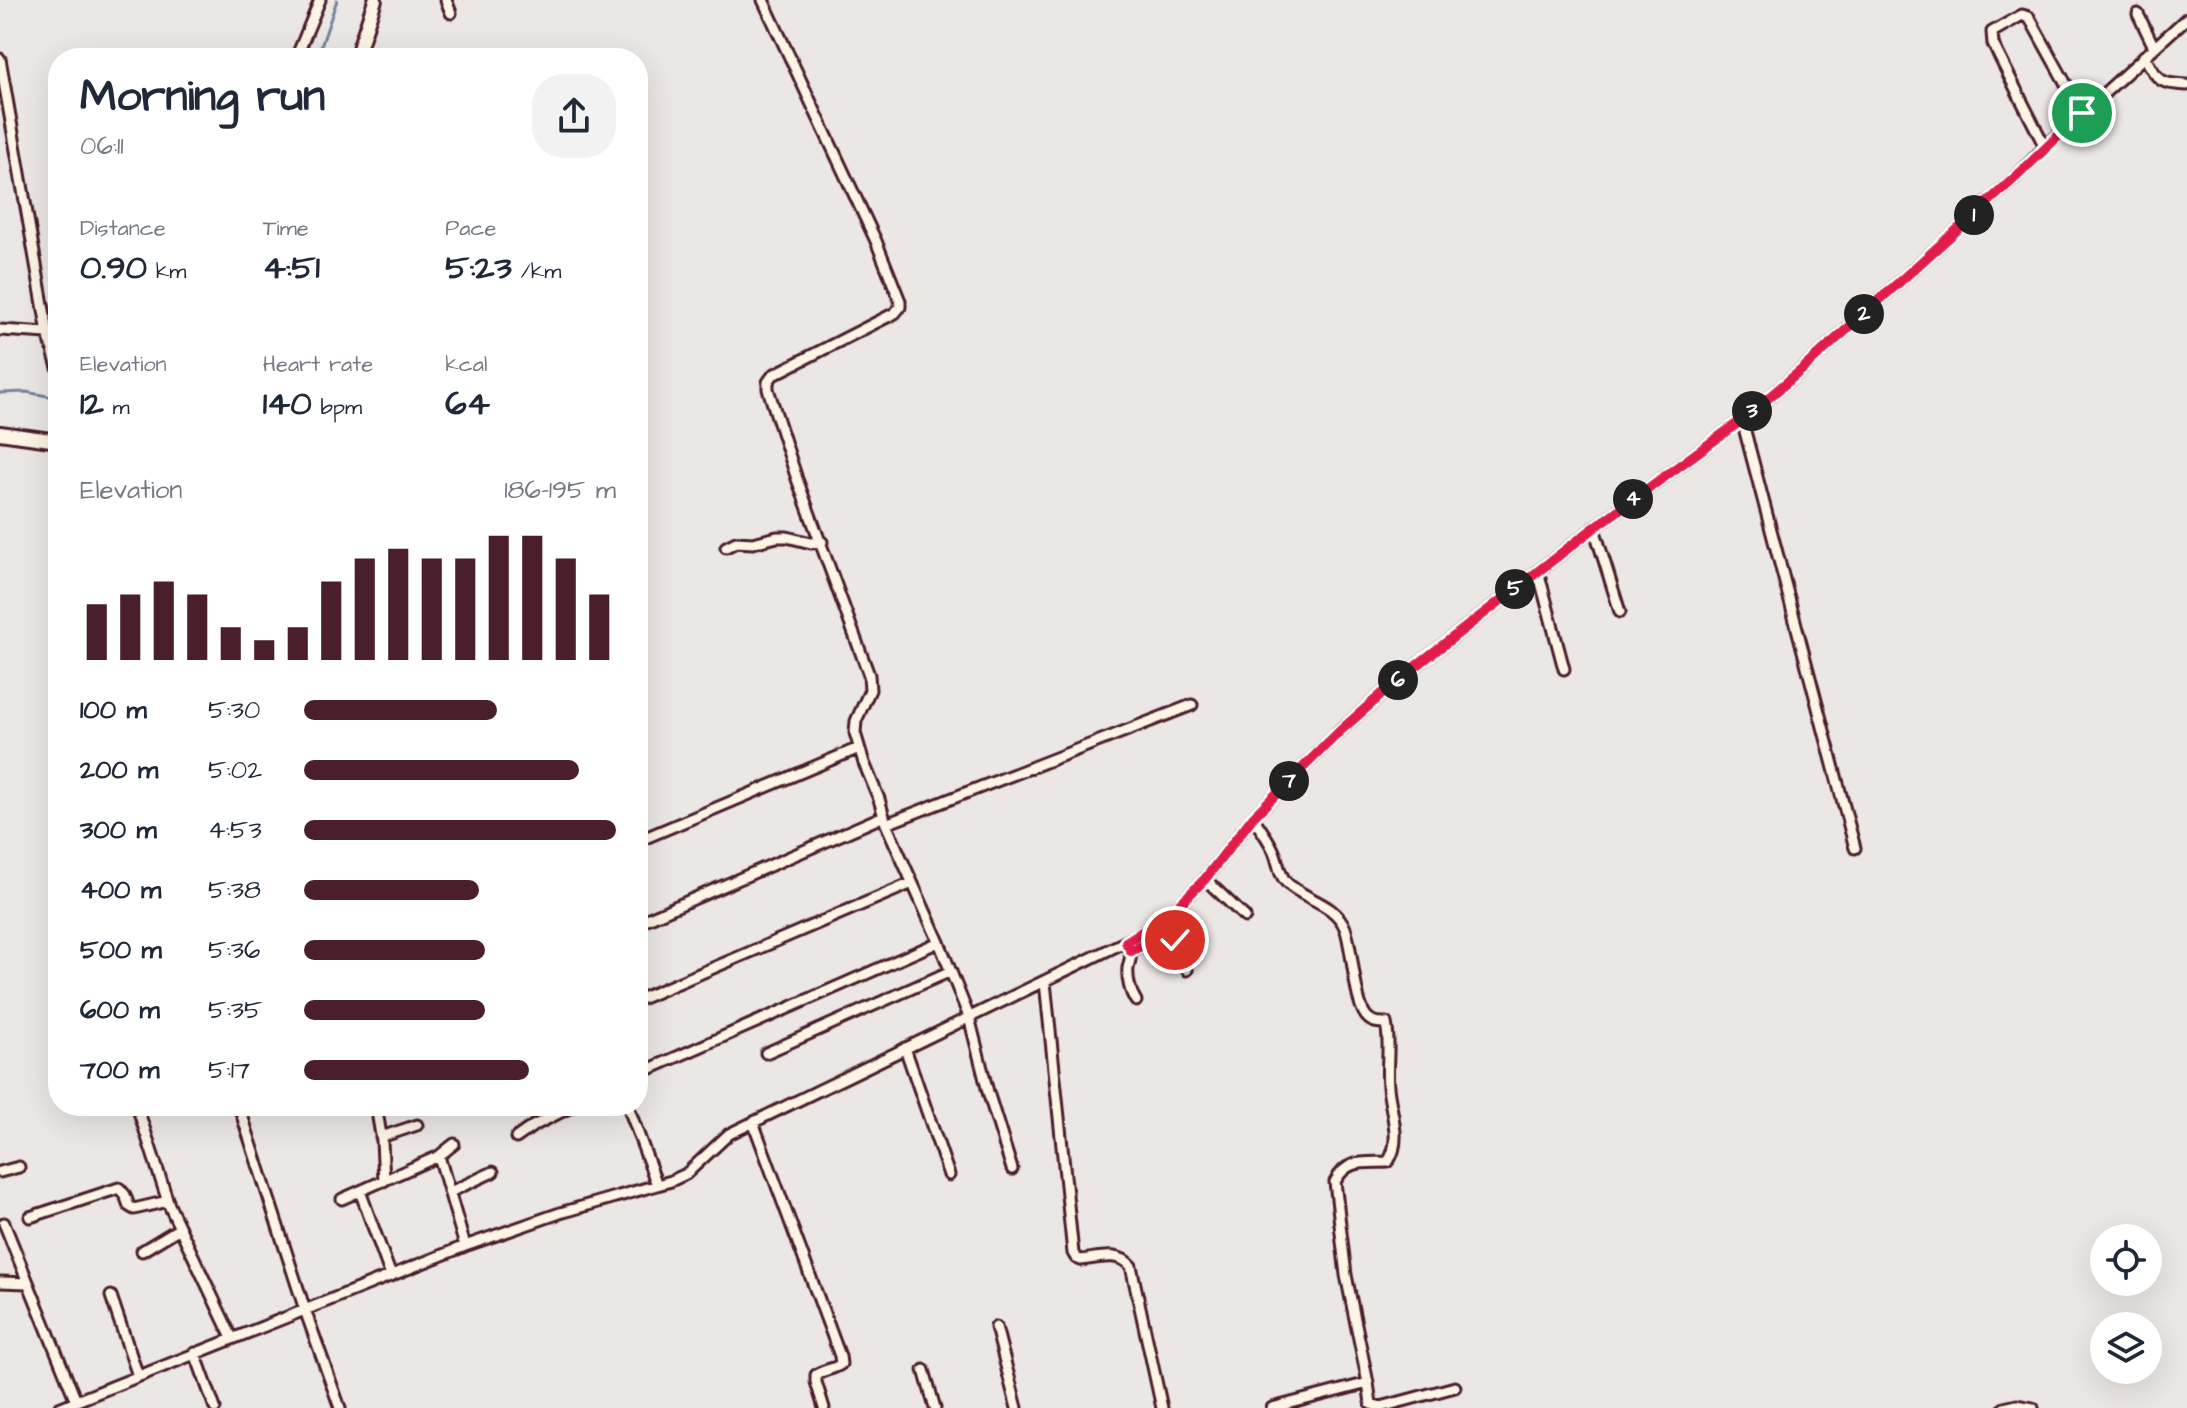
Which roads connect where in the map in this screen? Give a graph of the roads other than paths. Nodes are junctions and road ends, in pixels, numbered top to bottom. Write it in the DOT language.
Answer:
graph roads {
  1 [pos="320,0"];
  2 [pos="375,0"];
  3 [pos="446,0"];
  4 [pos="763,0"];
  5 [pos="451,13"];
  6 [pos="2138,14"];
  7 [pos="2187,18"];
  8 [pos="2154,47"];
  9 [pos="300,48"];
  10 [pos="359,48"];
  11 [pos="2144,56"];
  12 [pos="0,59"];
  13 [pos="2187,85"];
  14 [pos="2082,113"];
  15 [pos="2045,147"];
  16 [pos="0,330"];
  17 [pos="48,333"];
  18 [pos="1742,420"];
  19 [pos="0,433"];
  20 [pos="48,440"];
  21 [pos="1594,528"];
  22 [pos="822,542"];
  23 [pos="726,547"];
  24 [pos="1538,571"];
  25 [pos="1620,612"];
  26 [pos="1564,669"];
  27 [pos="1192,705"];
  28 [pos="859,748"];
  29 [pos="1253,817"];
  30 [pos="885,820"];
  31 [pos="648,837"];
  32 [pos="1855,848"];
  33 [pos="1205,879"];
  34 [pos="912,883"];
  35 [pos="1245,917"];
  36 [pos="648,919"];
  37 [pos="939,942"];
  38 [pos="1128,946"];
  39 [pos="1187,970"];
  40 [pos="951,971"];
  41 [pos="1045,982"];
  42 [pos="648,996"];
  43 [pos="1136,1001"];
  44 [pos="969,1017"];
  45 [pos="905,1048"];
  46 [pos="766,1053"];
  47 [pos="648,1070"];
  48 [pos="140,1116"];
  49 [pos="242,1116"];
  50 [pos="378,1116"];
  51 [pos="553,1116"];
  52 [pos="632,1116"];
  53 [pos="753,1122"];
  54 [pos="417,1125"];
  55 [pos="381,1137"];
  56 [pos="516,1138"];
  57 [pos="454,1144"];
  58 [pos="439,1156"];
  59 [pos="19,1167"];
  60 [pos="1012,1169"];
  61 [pos="0,1172"];
  62 [pos="493,1172"];
  63 [pos="949,1175"];
  64 [pos="384,1181"];
  65 [pos="657,1185"];
  66 [pos="360,1191"];
  67 [pos="450,1192"];
  68 [pos="342,1199"];
  69 [pos="168,1201"];
  70 [pos="30,1217"];
  71 [pos="4,1223"];
  72 [pos="180,1228"];
  73 [pos="465,1246"];
  74 [pos="142,1251"];
  75 [pos="391,1276"];
  76 [pos="0,1282"];
  77 [pos="28,1283"];
  78 [pos="111,1296"];
  79 [pos="305,1310"];
  80 [pos="996,1327"];
  81 [pos="232,1338"];
  82 [pos="195,1353"];
  83 [pos="924,1370"];
  84 [pos="138,1376"];
  85 [pos="1368,1383"];
  86 [pos="1455,1387"];
  87 [pos="76,1401"];
  88 [pos="61,1408"];
  89 [pos="215,1408"];
  90 [pos="340,1408"];
  91 [pos="824,1408"];
  92 [pos="935,1408"];
  93 [pos="1017,1408"];
  94 [pos="1162,1408"];
  95 [pos="1272,1408"];
  96 [pos="2004,1408"];
  97 [pos="2033,1408"];
  1 -- 9 [label="street"];
  2 -- 10 [label="street"];
  3 -- 5 [label="street"];
  4 -- 22 [label="street"];
  6 -- 8 [label="street"];
  7 -- 8 [label="street"];
  8 -- 11 [label="street"];
  11 -- 13 [label="street"];
  11 -- 14 [label="street"];
  12 -- 17 [label="street"];
  14 -- 15 [label="street"];
  14 -- 15 [label="street"];
  15 -- 18 [label="street"];
  16 -- 17 [label="street"];
  18 -- 21 [label="street"];
  18 -- 32 [label="street"];
  19 -- 20 [label="street"];
  21 -- 24 [label="street"];
  21 -- 25 [label="street"];
  22 -- 23 [label="street"];
  22 -- 28 [label="street"];
  24 -- 26 [label="street"];
  24 -- 29 [label="street"];
  27 -- 30 [label="street"];
  28 -- 30 [label="street"];
  28 -- 31 [label="street"];
  29 -- 33 [label="street"];
  29 -- 85 [label="street"];
  30 -- 34 [label="street"];
  30 -- 36 [label="street"];
  33 -- 35 [label="street"];
  33 -- 38 [label="street"];
  34 -- 37 [label="street"];
  34 -- 42 [label="street"];
  37 -- 40 [label="street"];
  37 -- 47 [label="street"];
  38 -- 39 [label="street"];
  38 -- 41 [label="street"];
  38 -- 43 [label="street"];
  40 -- 44 [label="street"];
  40 -- 46 [label="street"];
  41 -- 44 [label="street"];
  41 -- 94 [label="street"];
  44 -- 45 [label="street"];
  44 -- 60 [label="street"];
  45 -- 53 [label="street"];
  45 -- 63 [label="street"];
  48 -- 69 [label="street"];
  49 -- 79 [label="street"];
  50 -- 55 [label="street"];
  51 -- 56 [label="street"];
  52 -- 65 [label="street"];
  53 -- 65 [label="street"];
  53 -- 91 [label="street"];
  54 -- 55 [label="street"];
  55 -- 64 [label="street"];
  57 -- 58 [label="street"];
  58 -- 64 [label="street"];
  58 -- 67 [label="street"];
  59 -- 61 [label="street"];
  62 -- 67 [label="street"];
  64 -- 66 [label="street"];
  65 -- 73 [label="street"];
  66 -- 68 [label="street"];
  66 -- 75 [label="street"];
  67 -- 73 [label="street"];
  69 -- 70 [label="street"];
  69 -- 72 [label="street"];
  71 -- 77 [label="street"];
  72 -- 74 [label="street"];
  72 -- 81 [label="street"];
  73 -- 75 [label="street"];
  75 -- 79 [label="street"];
  76 -- 77 [label="street"];
  77 -- 87 [label="street"];
  78 -- 84 [label="street"];
  79 -- 81 [label="street"];
  79 -- 90 [label="street"];
  80 -- 93 [label="street"];
  81 -- 82 [label="street"];
  82 -- 84 [label="street"];
  82 -- 89 [label="street"];
  83 -- 92 [label="street"];
  84 -- 87 [label="street"];
  85 -- 86 [label="street"];
  85 -- 95 [label="street"];
  87 -- 88 [label="street"];
  96 -- 97 [label="street"];
}
